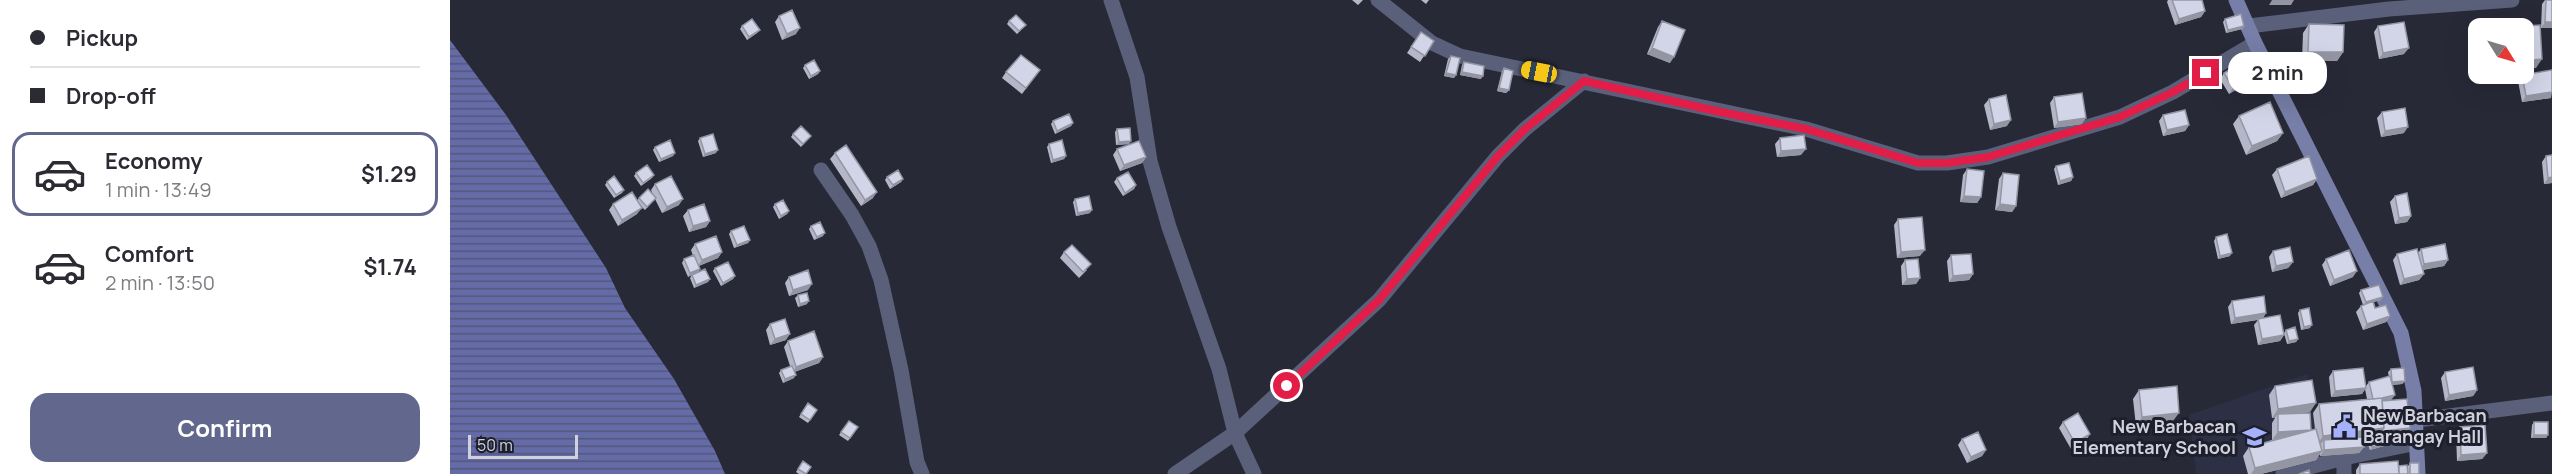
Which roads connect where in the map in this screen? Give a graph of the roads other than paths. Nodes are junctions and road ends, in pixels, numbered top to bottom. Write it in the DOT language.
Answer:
graph roads {
  1 [pos="1111,0"];
  2 [pos="1378,0"];
  3 [pos="2236,0"];
  4 [pos="2512,0"];
  5 [pos="2392,4"];
  6 [pos="2249,26"];
  7 [pos="2255,43"];
  8 [pos="1584,81"];
  9 [pos="821,170"];
  10 [pos="2552,403"];
  11 [pos="2417,420"];
  12 [pos="1234,433"];
  13 [pos="2417,443"];
  14 [pos="2344,458"];
  15 [pos="922,474"];
  16 [pos="1176,474"];
  17 [pos="1254,474"];
  18 [pos="2283,474"];
  19 [pos="2344,474"];
  20 [pos="2418,474"];
  1 -- 12 [label="street"];
  2 -- 8 [label="street"];
  3 -- 6 [label="street"];
  4 -- 5 [label="street"];
  5 -- 6 [label="street"];
  6 -- 7 [label="street"];
  7 -- 8 [label="street"];
  7 -- 11 [label="street"];
  8 -- 12 [label="street"];
  9 -- 15 [label="street"];
  10 -- 11 [label="street"];
  11 -- 13 [label="street"];
  12 -- 16 [label="street"];
  12 -- 17 [label="street"];
  13 -- 14 [label="street"];
  13 -- 20 [label="street"];
  14 -- 18 [label="street"];
  14 -- 19 [label="street"];
}
